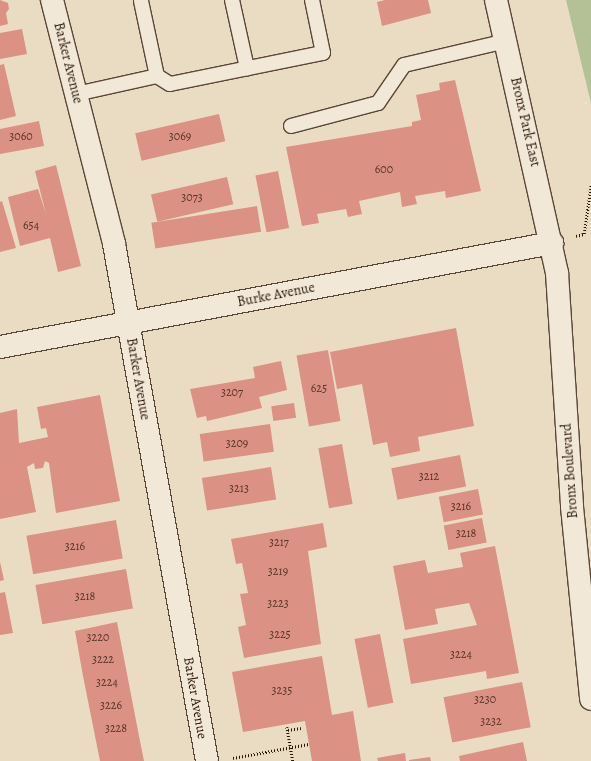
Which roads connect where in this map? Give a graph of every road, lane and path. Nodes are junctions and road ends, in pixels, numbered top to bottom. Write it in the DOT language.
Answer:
graph roads {
  1 [pos="52,0"];
  2 [pos="232,0"];
  3 [pos="312,0"];
  4 [pos="496,0"];
  5 [pos="141,1"];
  6 [pos="506,41"];
  7 [pos="247,68"];
  8 [pos="157,76"];
  9 [pos="76,94"];
  10 [pos="290,126"];
  11 [pos="591,186"];
  12 [pos="552,243"];
  13 [pos="128,323"];
  14 [pos="0,347"];
  15 [pos="591,699"];
  16 [pos="301,728"];
  17 [pos="309,744"];
  18 [pos="291,747"];
  19 [pos="216,760"];
  20 [pos="293,761"];
  1 -- 9 [label="street, Barker Avenue"];
  2 -- 7 [label="lane"];
  3 -- 7 [label="lane"];
  4 -- 6 [label="street, Bronx Park East"];
  5 -- 8 [label="lane"];
  6 -- 10 [label="lane"];
  6 -- 12 [label="street, Bronx Park East"];
  7 -- 8 [label="lane"];
  8 -- 9 [label="lane"];
  9 -- 13 [label="street, Barker Avenue"];
  11 -- 12 [label="path"];
  12 -- 13 [label="street, Burke Avenue"];
  12 -- 15 [label="street, Bronx Boulevard"];
  13 -- 14 [label="street, Burke Avenue"];
  13 -- 19 [label="street, Barker Avenue"];
  16 -- 18 [label="path"];
  17 -- 18 [label="path"];
  18 -- 19 [label="path"];
  18 -- 20 [label="path"];
}
